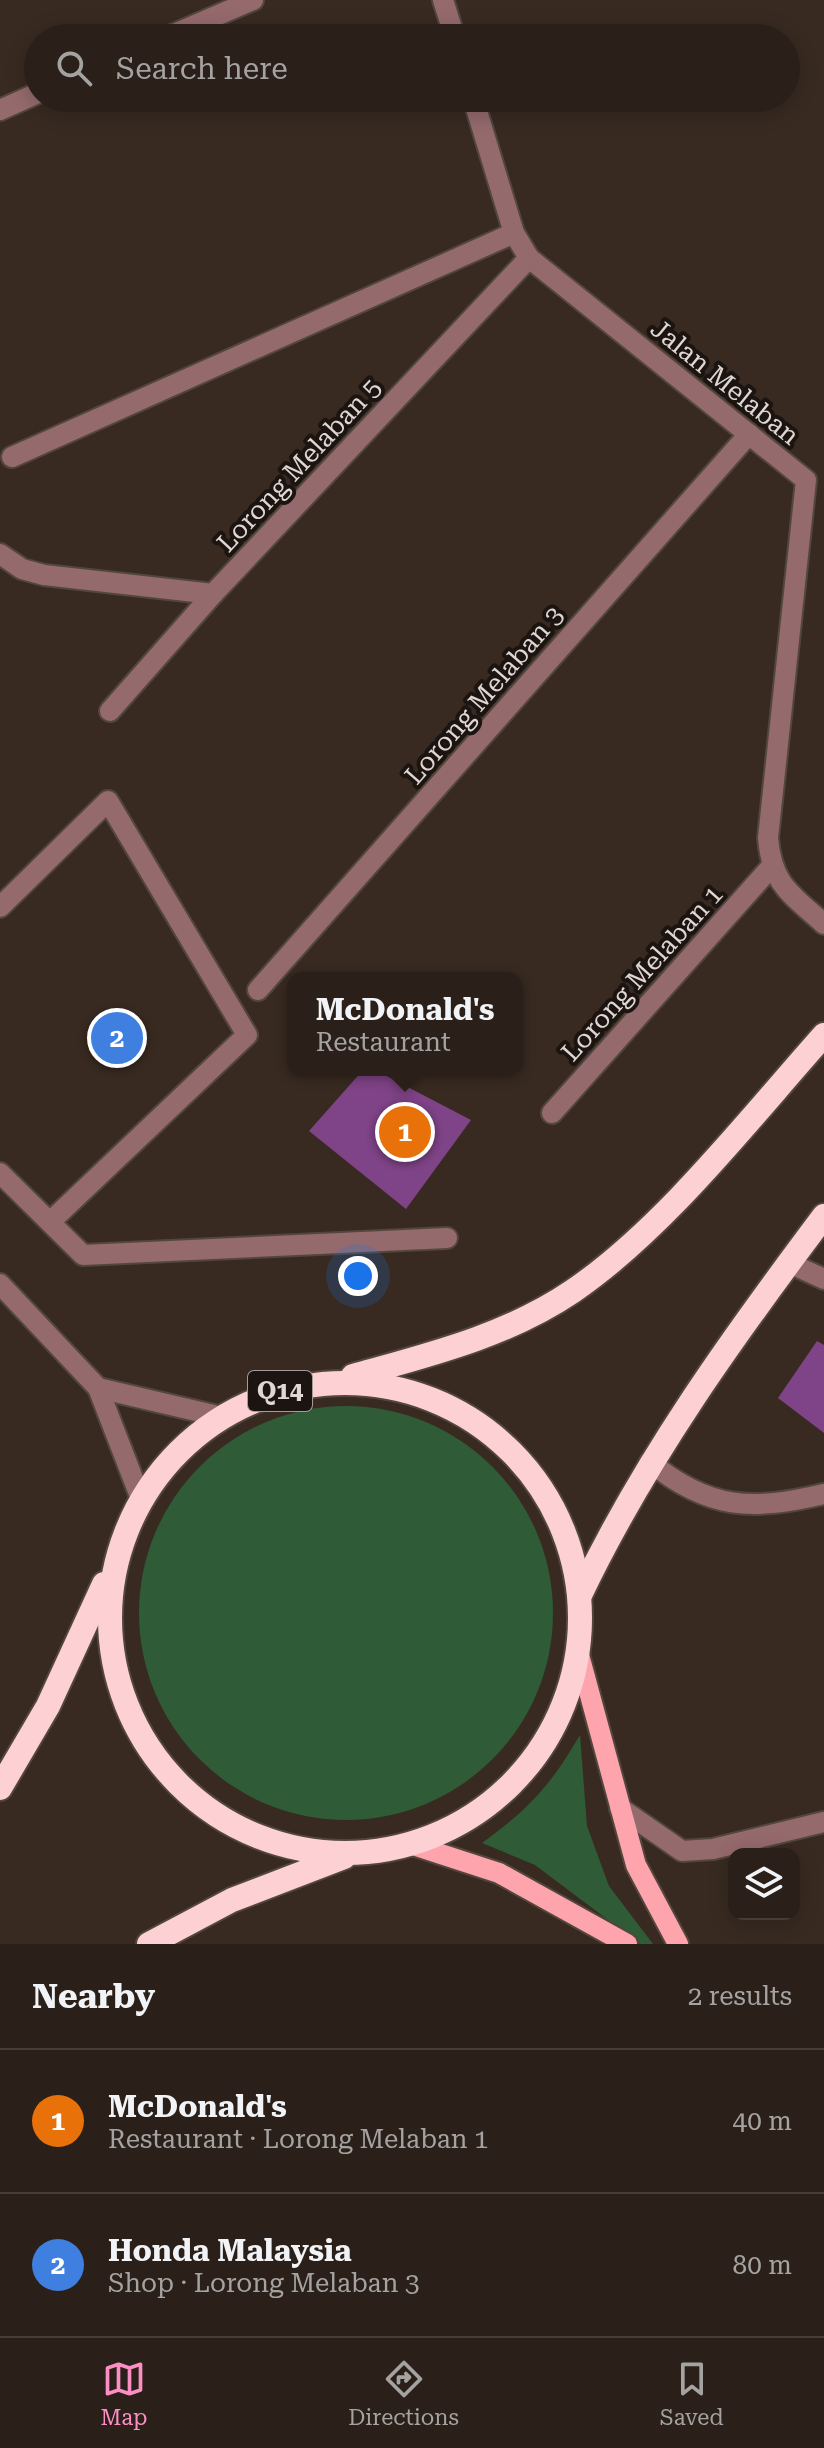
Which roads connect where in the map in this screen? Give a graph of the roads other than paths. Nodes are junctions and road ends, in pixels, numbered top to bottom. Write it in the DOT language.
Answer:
graph roads {
  1 [pos="253,0"];
  2 [pos="443,0"];
  3 [pos="197,24"];
  4 [pos="451,24"];
  5 [pos="24,99"];
  6 [pos="0,110"];
  7 [pos="477,112"];
  8 [pos="514,233"];
  9 [pos="529,258"];
  10 [pos="749,434"];
  11 [pos="12,457"];
  12 [pos="824,469"];
  13 [pos="806,480"];
  14 [pos="0,554"];
  15 [pos="213,594"];
  16 [pos="110,711"];
  17 [pos="771,867"];
  18 [pos="0,907"];
  19 [pos="824,924"];
  20 [pos="258,990"];
  21 [pos="824,1035"];
  22 [pos="552,1113"];
  23 [pos="0,1173"];
  24 [pos="824,1216"];
  25 [pos="50,1222"];
  26 [pos="447,1238"];
  27 [pos="789,1263"];
  28 [pos="824,1279"];
  29 [pos="0,1284"];
  30 [pos="331,1382"];
  31 [pos="98,1388"];
  32 [pos="222,1417"];
  33 [pos="650,1462"];
  34 [pos="824,1494"];
  35 [pos="141,1499"];
  36 [pos="118,1552"];
  37 [pos="580,1595"];
  38 [pos="578,1651"];
  39 [pos="0,1788"];
  40 [pos="620,1808"];
  41 [pos="824,1822"];
  42 [pos="410,1844"];
  43 [pos="354,1853"];
  44 [pos="149,1944"];
  45 [pos="627,1944"];
  46 [pos="678,1944"];
  1 -- 3 [label="street"];
  2 -- 4 [label="street"];
  5 -- 6 [label="street"];
  7 -- 8 [label="street, Jalan Melaban"];
  8 -- 9 [label="street, Jalan Melaban"];
  8 -- 11 [label="street"];
  9 -- 10 [label="street, Jalan Melaban"];
  9 -- 15 [label="street, Lorong Melaban 5"];
  10 -- 13 [label="street, Jalan Melaban"];
  10 -- 20 [label="street, Lorong Melaban 3"];
  12 -- 13 [label="street"];
  13 -- 17 [label="street, Jalan Melaban"];
  14 -- 15 [label="street"];
  15 -- 16 [label="street, Lorong Melaban 5"];
  17 -- 19 [label="street"];
  17 -- 22 [label="street, Lorong Melaban 1"];
  18 -- 25 [label="street"];
  21 -- 30 [label="highway, Q14"];
  23 -- 25 [label="street"];
  24 -- 27 [label="highway, Q14"];
  25 -- 26 [label="street"];
  27 -- 28 [label="street"];
  27 -- 33 [label="highway, Q14"];
  29 -- 31 [label="street"];
  30 -- 32 [label="highway, Q14"];
  30 -- 37 [label="highway, Q14"];
  31 -- 32 [label="street"];
  31 -- 35 [label="street"];
  32 -- 35 [label="highway, Q14"];
  33 -- 34 [label="street"];
  33 -- 37 [label="highway, Q14"];
  35 -- 36 [label="highway, Q14"];
  36 -- 39 [label="highway, Q14"];
  36 -- 43 [label="highway, Q14"];
  37 -- 38 [label="highway, Q14"];
  38 -- 40 [label="main road"];
  38 -- 42 [label="highway, Q14"];
  40 -- 41 [label="street"];
  40 -- 46 [label="main road"];
  42 -- 43 [label="highway, Q14"];
  42 -- 45 [label="main road"];
  43 -- 44 [label="highway, Q14"];
}
